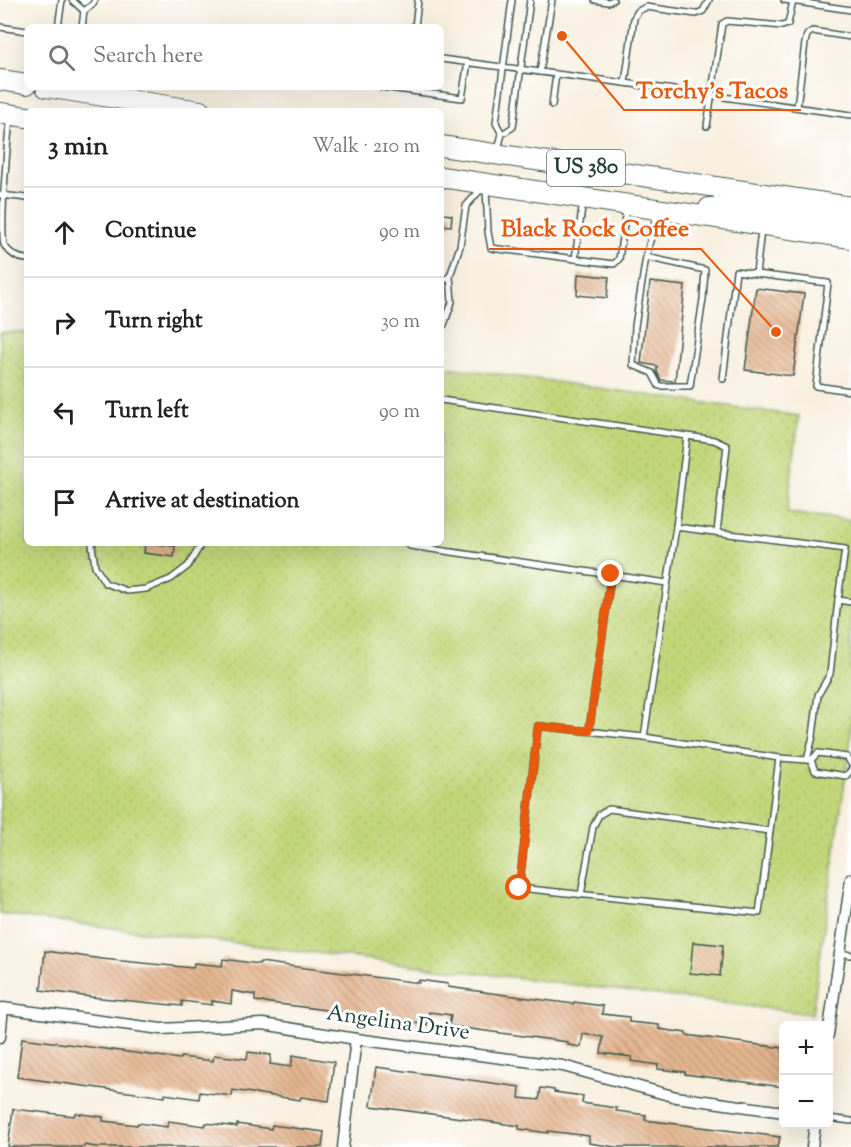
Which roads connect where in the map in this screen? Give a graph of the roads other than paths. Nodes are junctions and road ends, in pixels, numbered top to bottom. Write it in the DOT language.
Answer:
graph roads {
  1 [pos="62,0"];
  2 [pos="72,0"];
  3 [pos="95,0"];
  4 [pos="418,0"];
  5 [pos="512,0"];
  6 [pos="530,0"];
  7 [pos="552,0"];
  8 [pos="595,0"];
  9 [pos="613,0"];
  10 [pos="709,0"];
  11 [pos="784,0"];
  12 [pos="793,1"];
  13 [pos="851,10"];
  14 [pos="84,11"];
  15 [pos="58,24"];
  16 [pos="82,24"];
  17 [pos="415,24"];
  18 [pos="0,27"];
  19 [pos="24,31"];
  20 [pos="851,37"];
  21 [pos="444,59"];
  22 [pos="468,62"];
  23 [pos="504,67"];
  24 [pos="521,69"];
  25 [pos="540,72"];
  26 [pos="556,74"];
  27 [pos="0,80"];
  28 [pos="625,83"];
  29 [pos="24,84"];
  30 [pos="81,90"];
  31 [pos="404,90"];
  32 [pos="710,95"];
  33 [pos="552,105"];
  34 [pos="797,107"];
  35 [pos="183,108"];
  36 [pos="13,115"];
  37 [pos="851,115"];
  38 [pos="707,126"];
  39 [pos="502,134"];
  40 [pos="444,146"];
  41 [pos="496,154"];
  42 [pos="444,177"];
  43 [pos="486,184"];
  44 [pos="1,195"];
  45 [pos="24,198"];
  46 [pos="583,198"];
  47 [pos="627,205"];
  48 [pos="851,207"];
  49 [pos="658,209"];
  50 [pos="851,223"];
  51 [pos="762,225"];
  52 [pos="851,238"];
  53 [pos="646,257"];
  54 [pos="24,259"];
  55 [pos="575,259"];
  56 [pos="756,274"];
  57 [pos="450,276"];
  58 [pos="444,281"];
  59 [pos="444,325"];
  60 [pos="723,379"];
  61 [pos="851,391"];
  62 [pos="444,400"];
  63 [pos="687,436"];
  64 [pos="676,526"];
  65 [pos="717,532"];
  66 [pos="93,546"];
  67 [pos="200,546"];
  68 [pos="410,546"];
  69 [pos="611,574"];
  70 [pos="667,583"];
  71 [pos="838,600"];
  72 [pos="851,602"];
  73 [pos="589,731"];
  74 [pos="644,737"];
  75 [pos="778,758"];
  76 [pos="809,760"];
  77 [pos="851,764"];
  78 [pos="851,770"];
  79 [pos="770,831"];
  80 [pos="851,879"];
  81 [pos="581,895"];
  82 [pos="846,954"];
  83 [pos="831,1021"];
  84 [pos="0,1037"];
  85 [pos="356,1039"];
  86 [pos="779,1111"];
  87 [pos="833,1119"];
  88 [pos="851,1121"];
  89 [pos="814,1129"];
  90 [pos="343,1147"];
  91 [pos="812,1147"];
  1 -- 15 [label="lane"];
  2 -- 14 [label="lane"];
  3 -- 14 [label="lane"];
  4 -- 17 [label="lane"];
  5 -- 23 [label="lane"];
  6 -- 24 [label="lane"];
  7 -- 25 [label="lane"];
  8 -- 9 [label="lane"];
  10 -- 28 [label="lane"];
  11 -- 12 [label="lane"];
  12 -- 13 [label="lane"];
  12 -- 32 [label="lane"];
  14 -- 16 [label="lane"];
  18 -- 19 [label="lane"];
  20 -- 34 [label="lane"];
  21 -- 22 [label="lane"];
  22 -- 23 [label="lane"];
  22 -- 31 [label="lane"];
  23 -- 24 [label="lane"];
  23 -- 39 [label="lane"];
  24 -- 25 [label="lane"];
  24 -- 39 [label="lane"];
  25 -- 26 [label="lane"];
  26 -- 28 [label="lane"];
  26 -- 33 [label="lane"];
  27 -- 29 [label="highway"];
  28 -- 32 [label="lane"];
  30 -- 35 [label="highway"];
  32 -- 34 [label="lane"];
  32 -- 38 [label="lane"];
  34 -- 37 [label="lane"];
  36 -- 44 [label="lane"];
  39 -- 41 [label="lane"];
  40 -- 41 [label="highway, US 380"];
  41 -- 43 [label="highway"];
  41 -- 48 [label="highway, US 380"];
  42 -- 43 [label="highway, US 380"];
  43 -- 46 [label="highway, US 380"];
  43 -- 55 [label="lane"];
  43 -- 57 [label="lane"];
  44 -- 45 [label="lane"];
  44 -- 54 [label="lane"];
  46 -- 47 [label="highway, US 380"];
  46 -- 55 [label="lane"];
  47 -- 49 [label="highway, US 380"];
  47 -- 55 [label="lane"];
  49 -- 50 [label="highway"];
  49 -- 51 [label="highway, US 380"];
  49 -- 53 [label="lane"];
  51 -- 52 [label="highway, US 380"];
  51 -- 56 [label="lane"];
  53 -- 53 [label="lane"];
  56 -- 60 [label="lane"];
  56 -- 61 [label="lane"];
  57 -- 58 [label="lane"];
  57 -- 59 [label="lane"];
  62 -- 63 [label="lane"];
  63 -- 64 [label="lane"];
  63 -- 65 [label="lane"];
  64 -- 65 [label="lane"];
  64 -- 70 [label="lane"];
  65 -- 71 [label="lane"];
  66 -- 67 [label="lane"];
  68 -- 69 [label="lane"];
  69 -- 70 [label="lane"];
  69 -- 73 [label="lane"];
  70 -- 74 [label="lane"];
  71 -- 72 [label="lane"];
  71 -- 76 [label="lane"];
  73 -- 74 [label="lane"];
  73 -- 81 [label="lane"];
  74 -- 75 [label="lane"];
  75 -- 76 [label="lane"];
  75 -- 79 [label="lane"];
  76 -- 77 [label="lane"];
  76 -- 78 [label="lane"];
  79 -- 81 [label="lane"];
  79 -- 81 [label="lane"];
  80 -- 82 [label="street"];
  82 -- 83 [label="street"];
  84 -- 85 [label="street, Angelina Drive"];
  85 -- 86 [label="street, Angelina Drive"];
  85 -- 90 [label="street"];
  87 -- 88 [label="lane"];
  89 -- 91 [label="street"];
}
